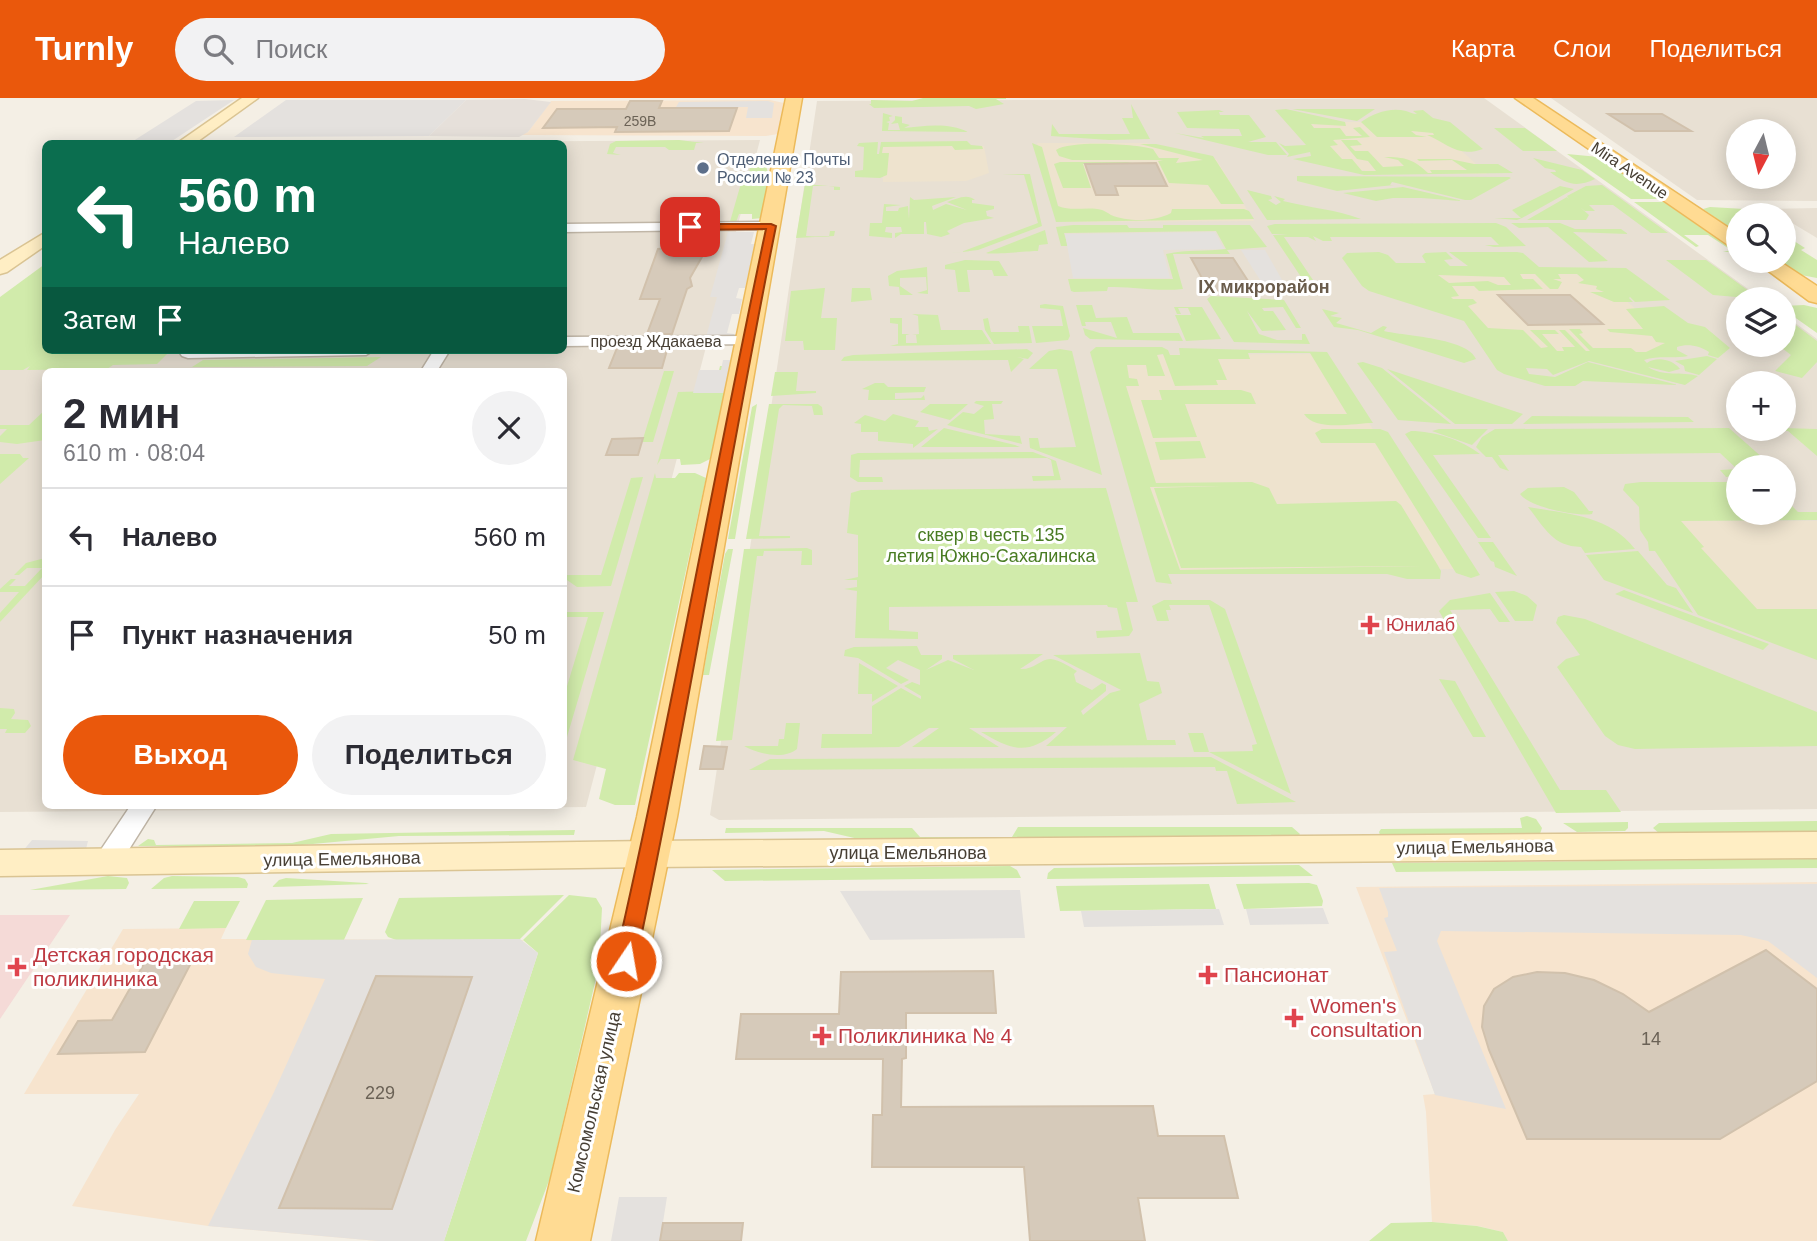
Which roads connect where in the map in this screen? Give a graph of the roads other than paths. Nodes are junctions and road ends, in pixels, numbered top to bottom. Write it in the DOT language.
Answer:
graph roads {
  1 [pos="251,98"];
  2 [pos="794,98"];
  3 [pos="1523,98"];
  4 [pos="189,140"];
  5 [pos="771,226"];
  6 [pos="567,228"];
  7 [pos="1726,235"];
  8 [pos="42,240"];
  9 [pos="1,268"];
  10 [pos="1783,273"];
  11 [pos="1817,296"];
  12 [pos="748,341"];
  13 [pos="567,342"];
  14 [pos="141,809"];
  15 [pos="1817,845"];
  16 [pos="649,854"];
  17 [pos="0,863"];
  18 [pos="106,863"];
  19 [pos="563,1241"];
  1 -- 4 [label="main road"];
  2 -- 5 [label="main road, Комсомольская улица"];
  3 -- 7 [label="main road, Mira Avenue"];
  5 -- 6 [label="street"];
  5 -- 12 [label="main road, Комсомольская улица"];
  8 -- 9 [label="main road"];
  10 -- 11 [label="main road"];
  12 -- 13 [label="street, проезд Ждакаева"];
  12 -- 16 [label="main road, Комсомольская улица"];
  14 -- 18 [label="street"];
  15 -- 16 [label="main road, улица Емельянова"];
  16 -- 18 [label="main road, улица Емельянова"];
  16 -- 19 [label="main road, Комсомольская улица"];
  17 -- 18 [label="main road, улица Емельянова"];
}
